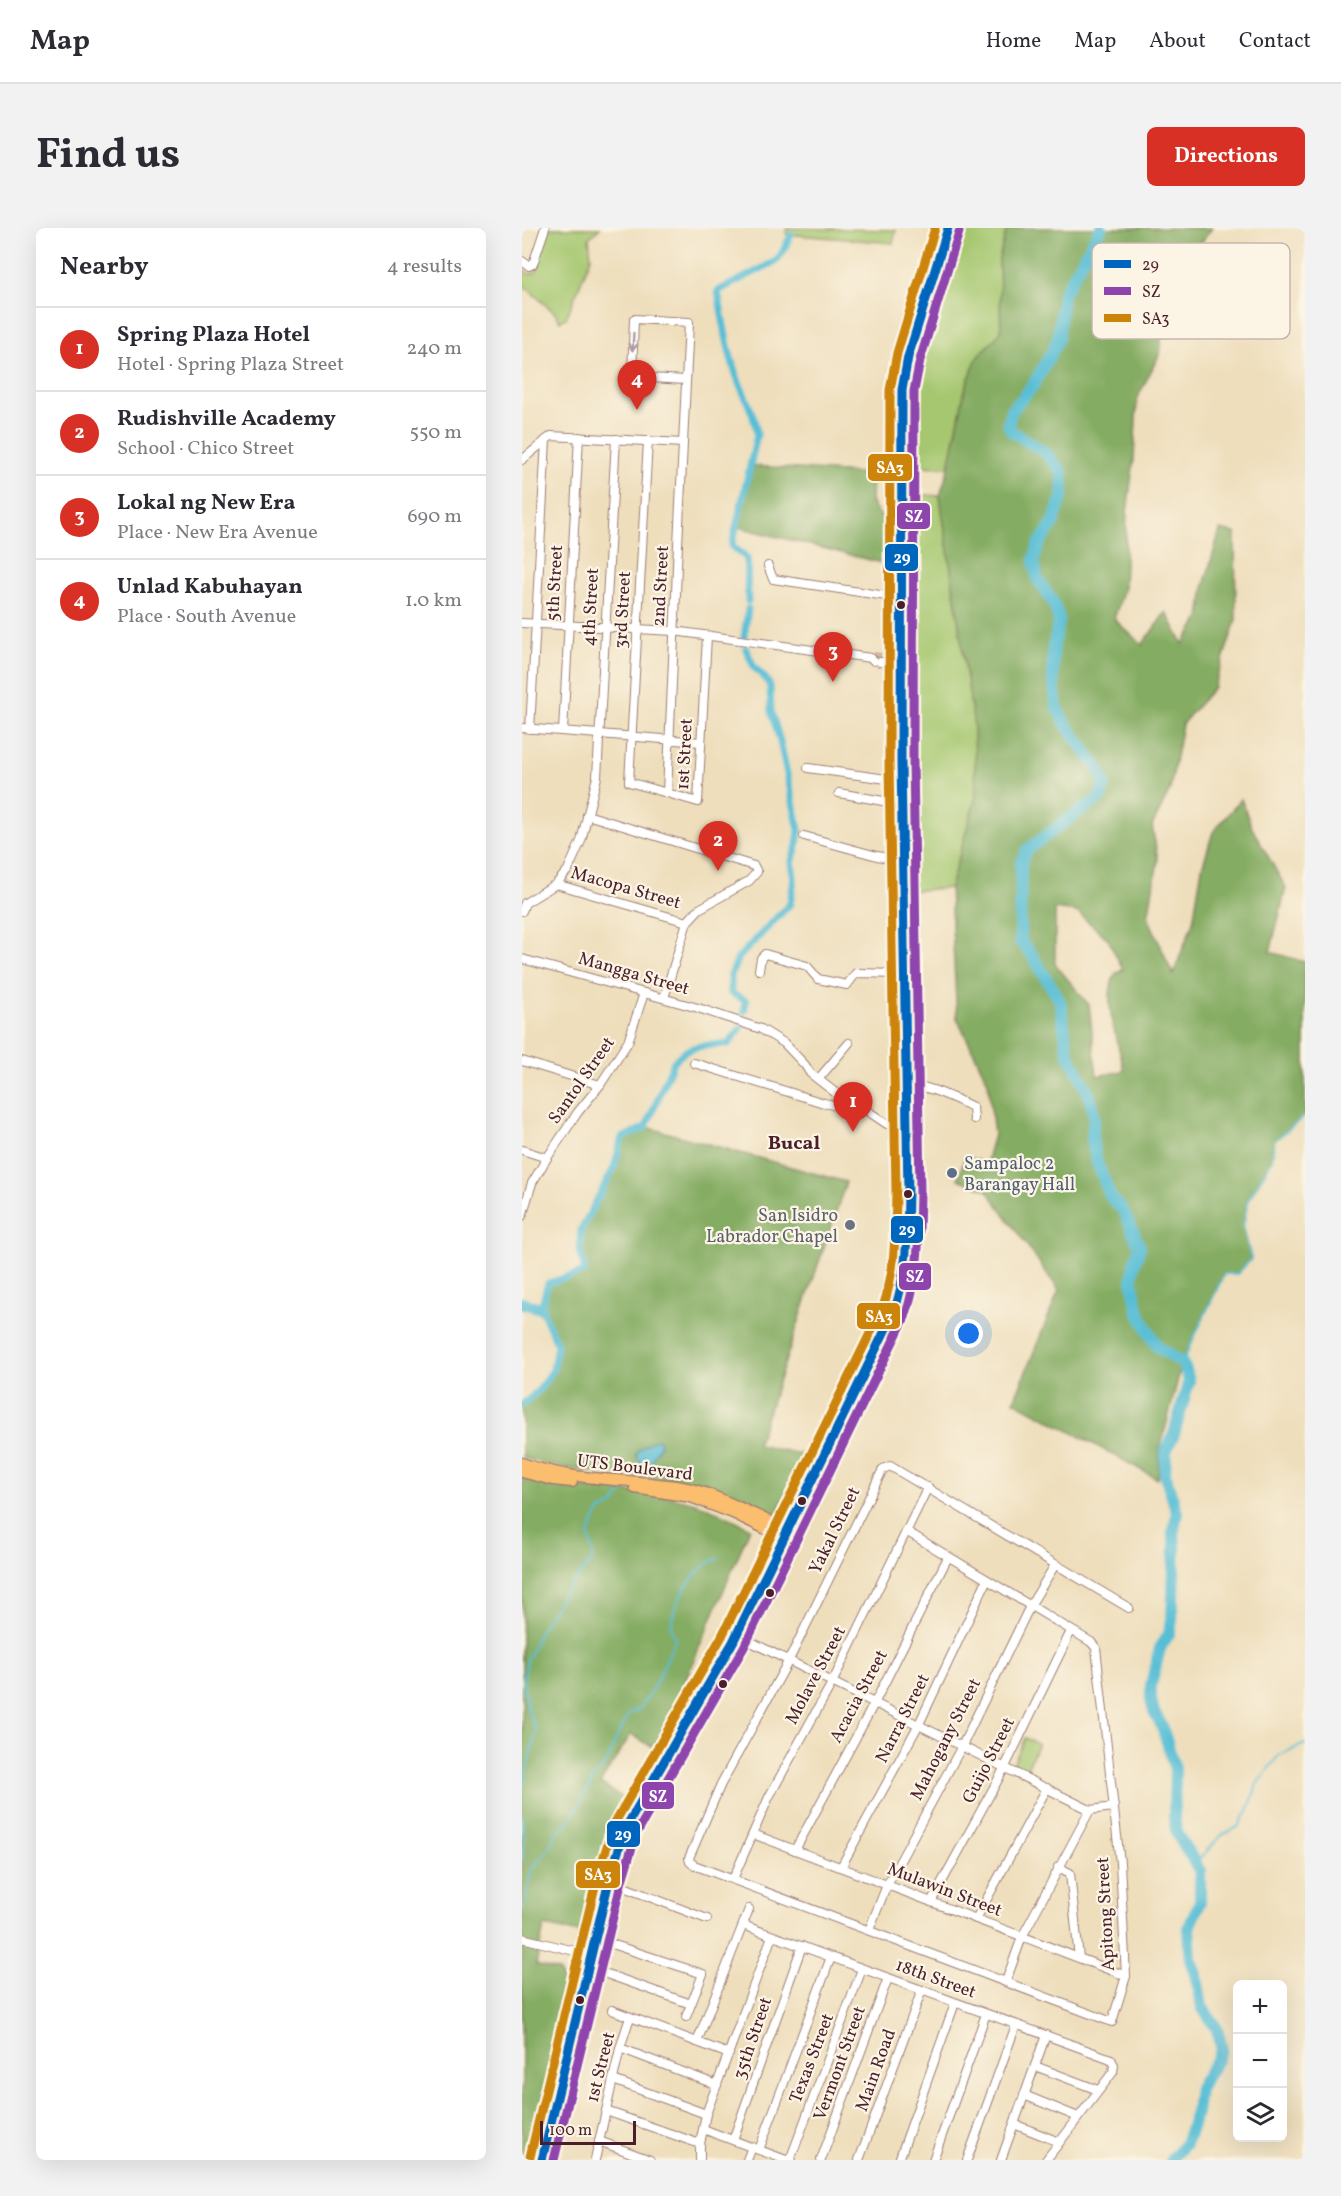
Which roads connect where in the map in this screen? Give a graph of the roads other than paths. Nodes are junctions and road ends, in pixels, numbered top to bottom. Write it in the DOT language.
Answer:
graph roads {
  1 [pos="544,228"];
  2 [pos="940,228"];
  3 [pos="948,228"];
  4 [pos="522,261"];
  5 [pos="920,304"];
  6 [pos="686,380"];
  7 [pos="579,437"];
  8 [pos="615,439"];
  9 [pos="546,440"];
  10 [pos="648,441"];
  11 [pos="683,443"];
  12 [pos="522,460"];
  13 [pos="768,566"];
  14 [pos="897,577"];
  15 [pos="893,597"];
  16 [pos="522,623"];
  17 [pos="536,623"];
  18 [pos="569,624"];
  19 [pos="605,626"];
  20 [pos="638,628"];
  21 [pos="674,631"];
  22 [pos="707,636"];
  23 [pos="895,661"];
  24 [pos="526,728"];
  25 [pos="563,731"];
  26 [pos="599,734"];
  27 [pos="631,736"];
  28 [pos="669,739"];
  29 [pos="701,742"];
  30 [pos="808,768"];
  31 [pos="894,780"];
  32 [pos="629,782"];
  33 [pos="667,793"];
  34 [pos="839,794"];
  35 [pos="894,804"];
  36 [pos="587,815"];
  37 [pos="804,836"];
  38 [pos="898,860"];
  39 [pos="556,884"];
  40 [pos="522,912"];
  41 [pos="687,922"];
  42 [pos="522,959"];
  43 [pos="759,970"];
  44 [pos="900,974"];
  45 [pos="645,993"];
  46 [pos="664,999"];
  47 [pos="849,1043"];
  48 [pos="522,1061"];
  49 [pos="694,1063"];
  50 [pos="805,1065"];
  51 [pos="821,1076"];
  52 [pos="902,1083"];
  53 [pos="600,1085"];
  54 [pos="856,1104"];
  55 [pos="974,1119"];
  56 [pos="903,1129"];
  57 [pos="522,1150"];
  58 [pos="547,1158"];
  59 [pos="522,1216"];
  60 [pos="522,1463"];
  61 [pos="522,1472"];
  62 [pos="928,1487"];
  63 [pos="906,1531"];
  64 [pos="780,1532"];
  65 [pos="948,1557"];
  66 [pos="1055,1564"];
  67 [pos="987,1580"];
  68 [pos="1030,1606"];
  69 [pos="1129,1608"];
  70 [pos="1071,1631"];
  71 [pos="734,1633"];
  72 [pos="789,1660"];
  73 [pos="833,1681"];
  74 [pos="875,1702"];
  75 [pos="919,1724"];
  76 [pos="962,1746"];
  77 [pos="1005,1767"];
  78 [pos="1047,1788"];
  79 [pos="1114,1807"];
  80 [pos="1090,1810"];
  81 [pos="753,1834"];
  82 [pos="795,1850"];
  83 [pos="690,1862"];
  84 [pos="841,1867"];
  85 [pos="1059,1867"];
  86 [pos="733,1879"];
  87 [pos="606,1880"];
  88 [pos="887,1885"];
  89 [pos="931,1902"];
  90 [pos="749,1909"];
  91 [pos="707,1919"];
  92 [pos="976,1919"];
  93 [pos="743,1925"];
  94 [pos="869,1930"];
  95 [pos="772,1936"];
  96 [pos="1022,1936"];
  97 [pos="592,1937"];
  98 [pos="522,1938"];
  99 [pos="802,1947"];
  100 [pos="588,1954"];
  101 [pos="831,1957"];
  102 [pos="1079,1958"];
  103 [pos="585,1966"];
  104 [pos="862,1968"];
  105 [pos="1126,1976"];
  106 [pos="888,1978"];
  107 [pos="1006,1981"];
  108 [pos="922,1990"];
  109 [pos="956,2002"];
  110 [pos="691,2004"];
  111 [pos="612,2010"];
  112 [pos="986,2014"];
  113 [pos="630,2017"];
  114 [pos="686,2017"];
  115 [pos="1016,2025"];
  116 [pos="1046,2036"];
  117 [pos="697,2043"];
  118 [pos="620,2048"];
  119 [pos="729,2054"];
  120 [pos="1035,2066"];
  121 [pos="613,2080"];
  122 [pos="717,2085"];
  123 [pos="1098,2090"];
  124 [pos="1024,2095"];
  125 [pos="606,2111"];
  126 [pos="706,2114"];
  127 [pos="1078,2116"];
  128 [pos="1014,2124"];
  129 [pos="703,2129"];
  130 [pos="734,2140"];
  131 [pos="599,2141"];
  132 [pos="1059,2142"];
  133 [pos="700,2144"];
  134 [pos="756,2149"];
  135 [pos="863,2159"];
  136 [pos="534,2160"];
  137 [pos="542,2160"];
  138 [pos="595,2160"];
  139 [pos="650,2160"];
  140 [pos="700,2160"];
  141 [pos="747,2160"];
  142 [pos="785,2160"];
  143 [pos="820,2160"];
  144 [pos="899,2160"];
  145 [pos="933,2160"];
  146 [pos="966,2160"];
  147 [pos="1001,2160"];
  148 [pos="1046,2160"];
  1 -- 4 [label="street"];
  2 -- 5 [label="main road"];
  3 -- 5 [label="main road"];
  5 -- 14 [label="main road"];
  6 -- 6 [label="street, 2nd Street, one-way"];
  6 -- 11 [label="street, 2nd Street"];
  7 -- 8 [label="street"];
  7 -- 9 [label="street"];
  7 -- 18 [label="street, 5th Street"];
  8 -- 10 [label="street"];
  8 -- 19 [label="street, 4th Street"];
  9 -- 12 [label="street"];
  9 -- 17 [label="street"];
  10 -- 11 [label="street"];
  10 -- 20 [label="street, 3rd Street"];
  11 -- 21 [label="street, 2nd Street"];
  13 -- 15 [label="street"];
  14 -- 15 [label="main road"];
  14 -- 23 [label="main road"];
  15 -- 23 [label="main road"];
  16 -- 17 [label="street"];
  17 -- 18 [label="street"];
  17 -- 24 [label="street"];
  18 -- 19 [label="street"];
  18 -- 25 [label="street, 5th Street"];
  19 -- 20 [label="street"];
  19 -- 26 [label="street, 4th Street"];
  20 -- 21 [label="street"];
  20 -- 27 [label="street, 3rd Street"];
  21 -- 22 [label="street"];
  21 -- 28 [label="street, 2nd Street"];
  22 -- 23 [label="street"];
  22 -- 29 [label="street, 1st Street"];
  23 -- 31 [label="main road"];
  23 -- 38 [label="main road"];
  24 -- 25 [label="street"];
  25 -- 26 [label="street"];
  26 -- 27 [label="street"];
  26 -- 36 [label="street, 4th Street"];
  27 -- 28 [label="street"];
  27 -- 32 [label="street, 3rd Street"];
  28 -- 29 [label="street"];
  28 -- 33 [label="street, 2nd Street"];
  29 -- 33 [label="street, 1st Street"];
  30 -- 31 [label="street"];
  31 -- 35 [label="main road"];
  32 -- 33 [label="street, 1st Street"];
  34 -- 35 [label="street"];
  35 -- 38 [label="main road"];
  36 -- 39 [label="street, 4th Street"];
  36 -- 41 [label="street"];
  37 -- 38 [label="street"];
  38 -- 44 [label="main road"];
  39 -- 40 [label="street"];
  39 -- 41 [label="street, Macopa Street"];
  41 -- 46 [label="street"];
  42 -- 45 [label="street, Mangga Street"];
  43 -- 44 [label="street"];
  44 -- 52 [label="main road"];
  45 -- 46 [label="street, Mangga Street"];
  45 -- 53 [label="street, Santol Street"];
  46 -- 50 [label="street, Mangga Street"];
  47 -- 51 [label="street"];
  48 -- 53 [label="street"];
  49 -- 54 [label="street"];
  50 -- 51 [label="street"];
  50 -- 54 [label="street"];
  51 -- 54 [label="street"];
  52 -- 55 [label="street"];
  52 -- 56 [label="main road"];
  53 -- 58 [label="street, Santol Street"];
  54 -- 56 [label="street"];
  56 -- 64 [label="main road"];
  57 -- 58 [label="street"];
  58 -- 59 [label="street, Santol Street"];
  60 -- 64 [label="main road, UTS Boulevard"];
  61 -- 64 [label="main road, UTS Boulevard"];
  62 -- 63 [label="street, Molave Street"];
  62 -- 66 [label="street, Yakal Street"];
  62 -- 72 [label="street, Yakal Street"];
  63 -- 65 [label="street, Apitong Street"];
  63 -- 73 [label="street, Molave Street"];
  64 -- 71 [label="main road"];
  65 -- 67 [label="street, Apitong Street"];
  65 -- 74 [label="street, Acacia Street"];
  66 -- 68 [label="street, Mahogany Street"];
  66 -- 69 [label="street, Yakal Street"];
  67 -- 68 [label="street, Apitong Street"];
  67 -- 75 [label="street, Narra Street"];
  68 -- 70 [label="street, Apitong Street"];
  68 -- 76 [label="street, Mahogany Street"];
  70 -- 77 [label="street, Guijo Street"];
  70 -- 79 [label="street, Apitong Street"];
  71 -- 72 [label="street"];
  71 -- 87 [label="main road"];
  72 -- 73 [label="street"];
  72 -- 83 [label="street, Yakal Street"];
  73 -- 74 [label="street"];
  73 -- 81 [label="street, Molave Street"];
  74 -- 75 [label="street"];
  74 -- 82 [label="street, Acacia Street"];
  75 -- 76 [label="street"];
  75 -- 84 [label="street, Narra Street"];
  76 -- 77 [label="street"];
  76 -- 88 [label="street, Mahogany Street"];
  77 -- 78 [label="street"];
  77 -- 89 [label="street, Guijo Street"];
  78 -- 80 [label="street"];
  78 -- 92 [label="street"];
  79 -- 80 [label="street"];
  79 -- 105 [label="street, Apitong Street"];
  80 -- 85 [label="street"];
  81 -- 82 [label="street, Mulawin Street"];
  81 -- 86 [label="street, Molave Street"];
  82 -- 84 [label="street, Mulawin Street"];
  83 -- 86 [label="street, Apitong Street"];
  84 -- 88 [label="street, Mulawin Street"];
  85 -- 96 [label="street"];
  85 -- 102 [label="street"];
  86 -- 94 [label="street, Apitong Street"];
  87 -- 91 [label="street"];
  87 -- 97 [label="main road"];
  88 -- 89 [label="street, Mulawin Street"];
  88 -- 94 [label="street, Mahogany Street"];
  89 -- 92 [label="street, Mulawin Street"];
  90 -- 93 [label="street"];
  92 -- 96 [label="street, Mulawin Street"];
  93 -- 95 [label="street, 18th Street"];
  93 -- 117 [label="street"];
  94 -- 107 [label="street, Apitong Street"];
  95 -- 99 [label="street, 18th Street"];
  95 -- 119 [label="street"];
  96 -- 102 [label="street, Mulawin Street"];
  96 -- 107 [label="street"];
  97 -- 100 [label="main road"];
  97 -- 110 [label="street"];
  98 -- 100 [label="street"];
  99 -- 101 [label="street, 18th Street"];
  99 -- 130 [label="street, 35th Street"];
  100 -- 103 [label="main road"];
  101 -- 104 [label="street, 18th Street"];
  101 -- 134 [label="street"];
  102 -- 105 [label="street, Mulawin Street"];
  103 -- 110 [label="street"];
  103 -- 136 [label="main road"];
  103 -- 137 [label="main road"];
  104 -- 106 [label="street, 18th Street"];
  104 -- 142 [label="street, Texas Street"];
  105 -- 107 [label="street, Apitong Street"];
  106 -- 108 [label="street, 18th Street"];
  106 -- 143 [label="street, Vermont Street"];
  108 -- 109 [label="street, 18th Street"];
  108 -- 135 [label="street, Main Road"];
  109 -- 112 [label="street, 18th Street"];
  109 -- 144 [label="street"];
  110 -- 114 [label="street"];
  111 -- 113 [label="street"];
  112 -- 115 [label="street, 18th Street"];
  112 -- 145 [label="street"];
  113 -- 117 [label="street"];
  113 -- 118 [label="street, 1st Street"];
  115 -- 116 [label="street, 18th Street"];
  115 -- 146 [label="street"];
  116 -- 120 [label="street"];
  116 -- 123 [label="street, 18th Street"];
  117 -- 119 [label="street"];
  118 -- 121 [label="street, 1st Street"];
  118 -- 122 [label="street"];
  119 -- 122 [label="street"];
  120 -- 123 [label="street"];
  120 -- 124 [label="street"];
  121 -- 125 [label="street, 1st Street"];
  121 -- 126 [label="street"];
  122 -- 126 [label="street"];
  123 -- 127 [label="street"];
  124 -- 127 [label="street"];
  124 -- 128 [label="street"];
  125 -- 131 [label="street, 1st Street"];
  125 -- 133 [label="street"];
  126 -- 129 [label="street"];
  127 -- 132 [label="street"];
  128 -- 132 [label="street"];
  128 -- 147 [label="street"];
  129 -- 130 [label="street"];
  129 -- 133 [label="street"];
  130 -- 134 [label="street"];
  131 -- 138 [label="street, 1st Street"];
  131 -- 139 [label="street"];
  132 -- 148 [label="street"];
  133 -- 140 [label="street"];
  134 -- 141 [label="street"];
  134 -- 142 [label="street"];
}
